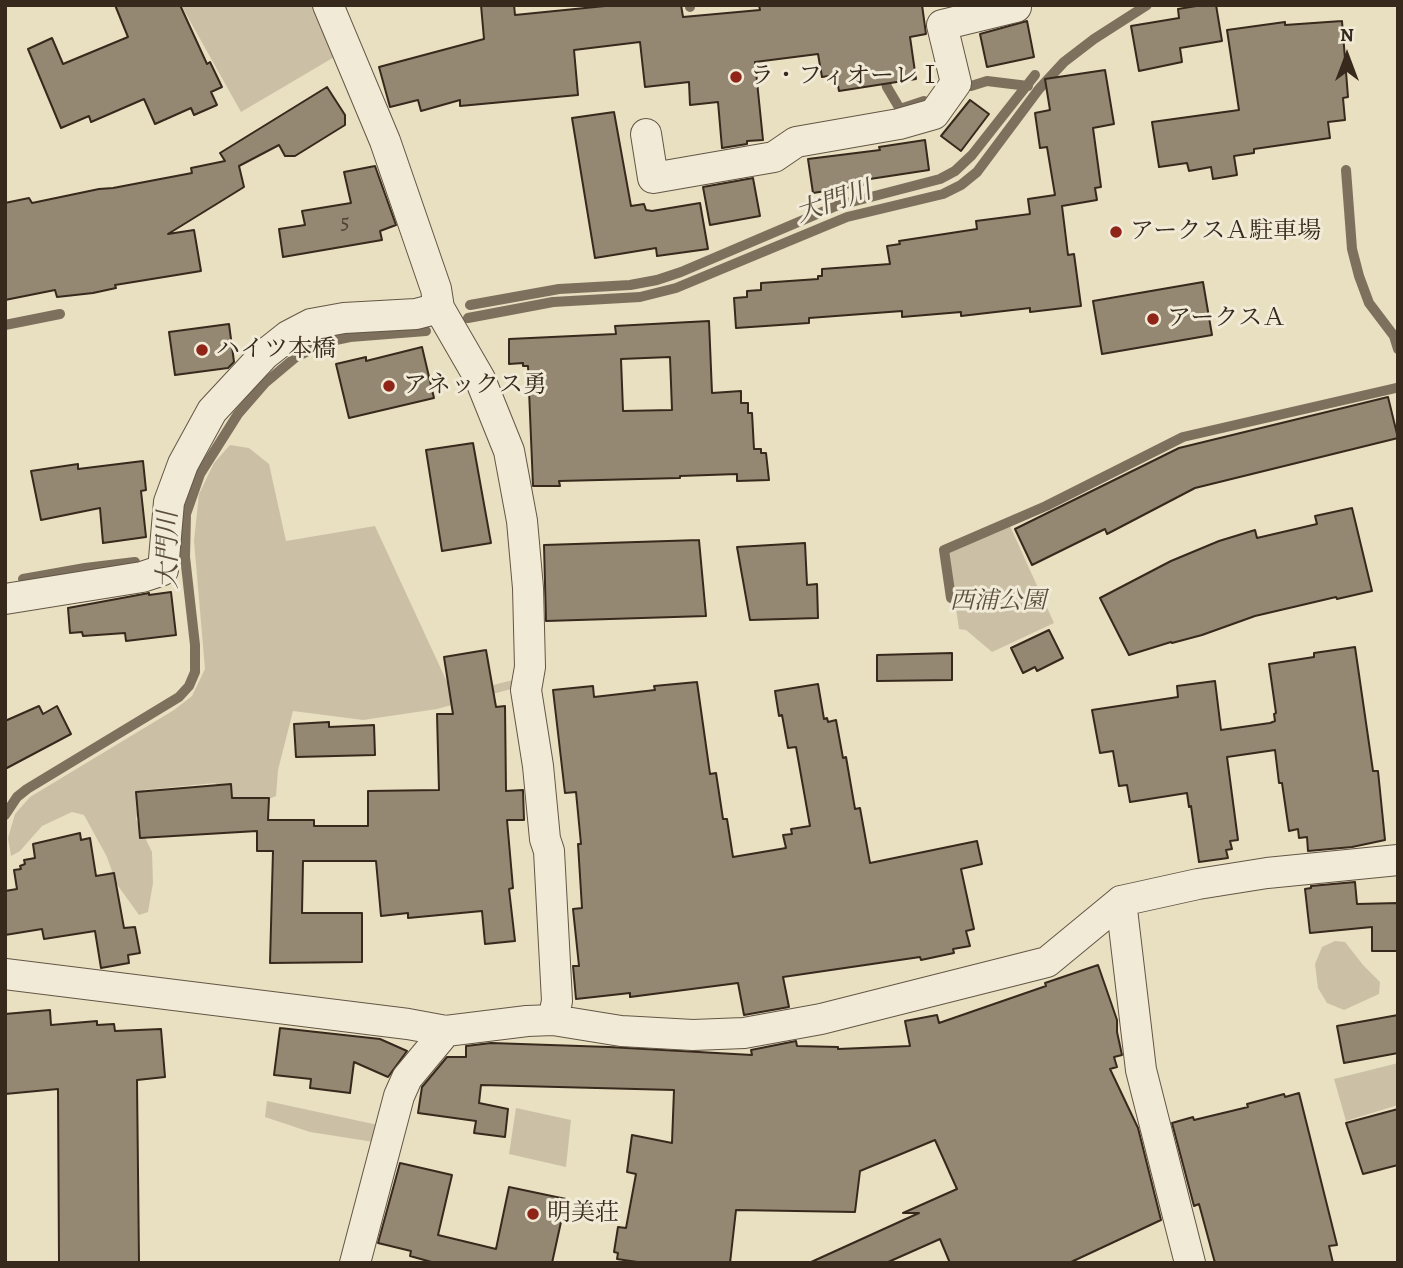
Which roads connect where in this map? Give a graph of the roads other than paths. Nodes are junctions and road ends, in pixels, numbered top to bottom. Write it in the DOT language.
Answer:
graph roads {
  1 [pos="328,5"];
  2 [pos="1016,5"];
  3 [pos="646,134"];
  4 [pos="439,308"];
  5 [pos="5,599"];
  6 [pos="1398,860"];
  7 [pos="1121,901"];
  8 [pos="5,974"];
  9 [pos="553,1020"];
  10 [pos="446,1031"];
  11 [pos="355,1263"];
  12 [pos="1190,1263"];
  1 -- 4 [label="street"];
  2 -- 3 [label="street"];
  4 -- 5 [label="street"];
  4 -- 9 [label="street"];
  6 -- 7 [label="street"];
  7 -- 9 [label="street"];
  7 -- 12 [label="street"];
  8 -- 10 [label="street"];
  9 -- 10 [label="street"];
  10 -- 11 [label="street"];
}
